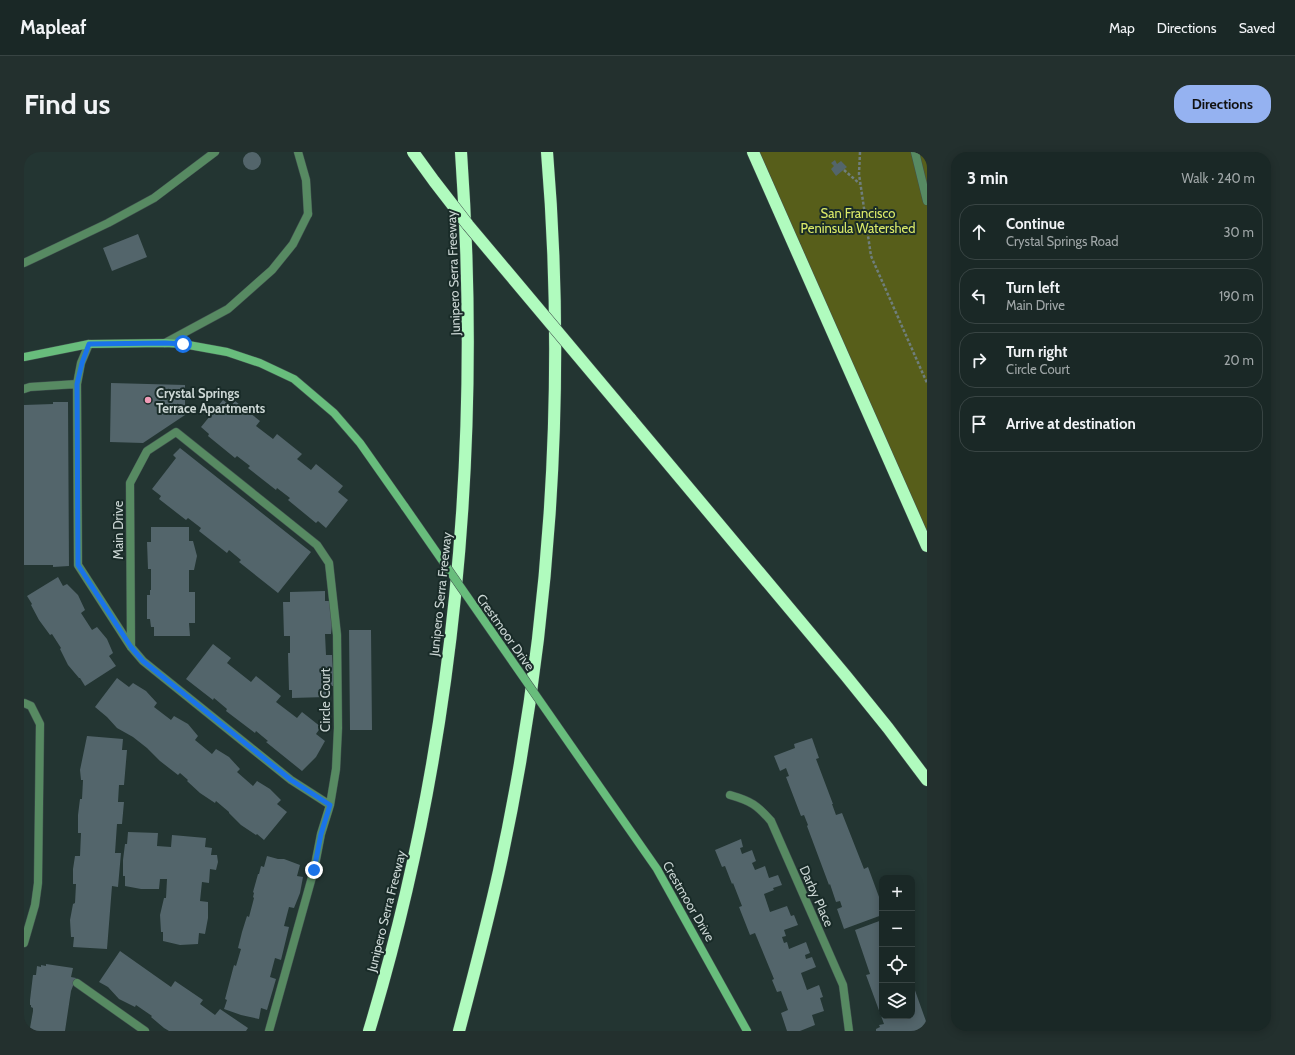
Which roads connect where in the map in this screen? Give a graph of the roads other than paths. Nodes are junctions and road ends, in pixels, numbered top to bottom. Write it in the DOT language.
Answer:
graph roads {
  1 [pos="215,152"];
  2 [pos="298,152"];
  3 [pos="413,152"];
  4 [pos="461,152"];
  5 [pos="547,152"];
  6 [pos="753,152"];
  7 [pos="915,152"];
  8 [pos="927,201"];
  9 [pos="24,263"];
  10 [pos="165,343"];
  11 [pos="89,344"];
  12 [pos="24,357"];
  13 [pos="77,384"];
  14 [pos="24,389"];
  15 [pos="176,432"];
  16 [pos="927,546"];
  17 [pos="131,647"];
  18 [pos="24,702"];
  19 [pos="927,780"];
  20 [pos="730,795"];
  21 [pos="330,805"];
  22 [pos="24,944"];
  23 [pos="77,983"];
  24 [pos="145,1031"];
  25 [pos="269,1031"];
  26 [pos="369,1031"];
  27 [pos="459,1031"];
  28 [pos="748,1031"];
  29 [pos="849,1031"];
  1 -- 9 [label="street"];
  2 -- 10 [label="street"];
  3 -- 19 [label="highway, bridge"];
  4 -- 26 [label="highway, Junipero Serra Freeway"];
  5 -- 27 [label="highway"];
  6 -- 16 [label="highway"];
  7 -- 8 [label="street"];
  10 -- 11 [label="street, Crestmoor Drive"];
  10 -- 28 [label="street, Crestmoor Drive, bridge"];
  11 -- 12 [label="street, Crestmoor Drive"];
  11 -- 13 [label="street"];
  13 -- 14 [label="street"];
  13 -- 17 [label="street"];
  15 -- 17 [label="street, Main Drive"];
  15 -- 21 [label="street, Circle Court"];
  17 -- 21 [label="street"];
  18 -- 22 [label="street"];
  20 -- 29 [label="street, Darby Place"];
  21 -- 25 [label="street, Circle Court"];
  23 -- 24 [label="street"];
}
